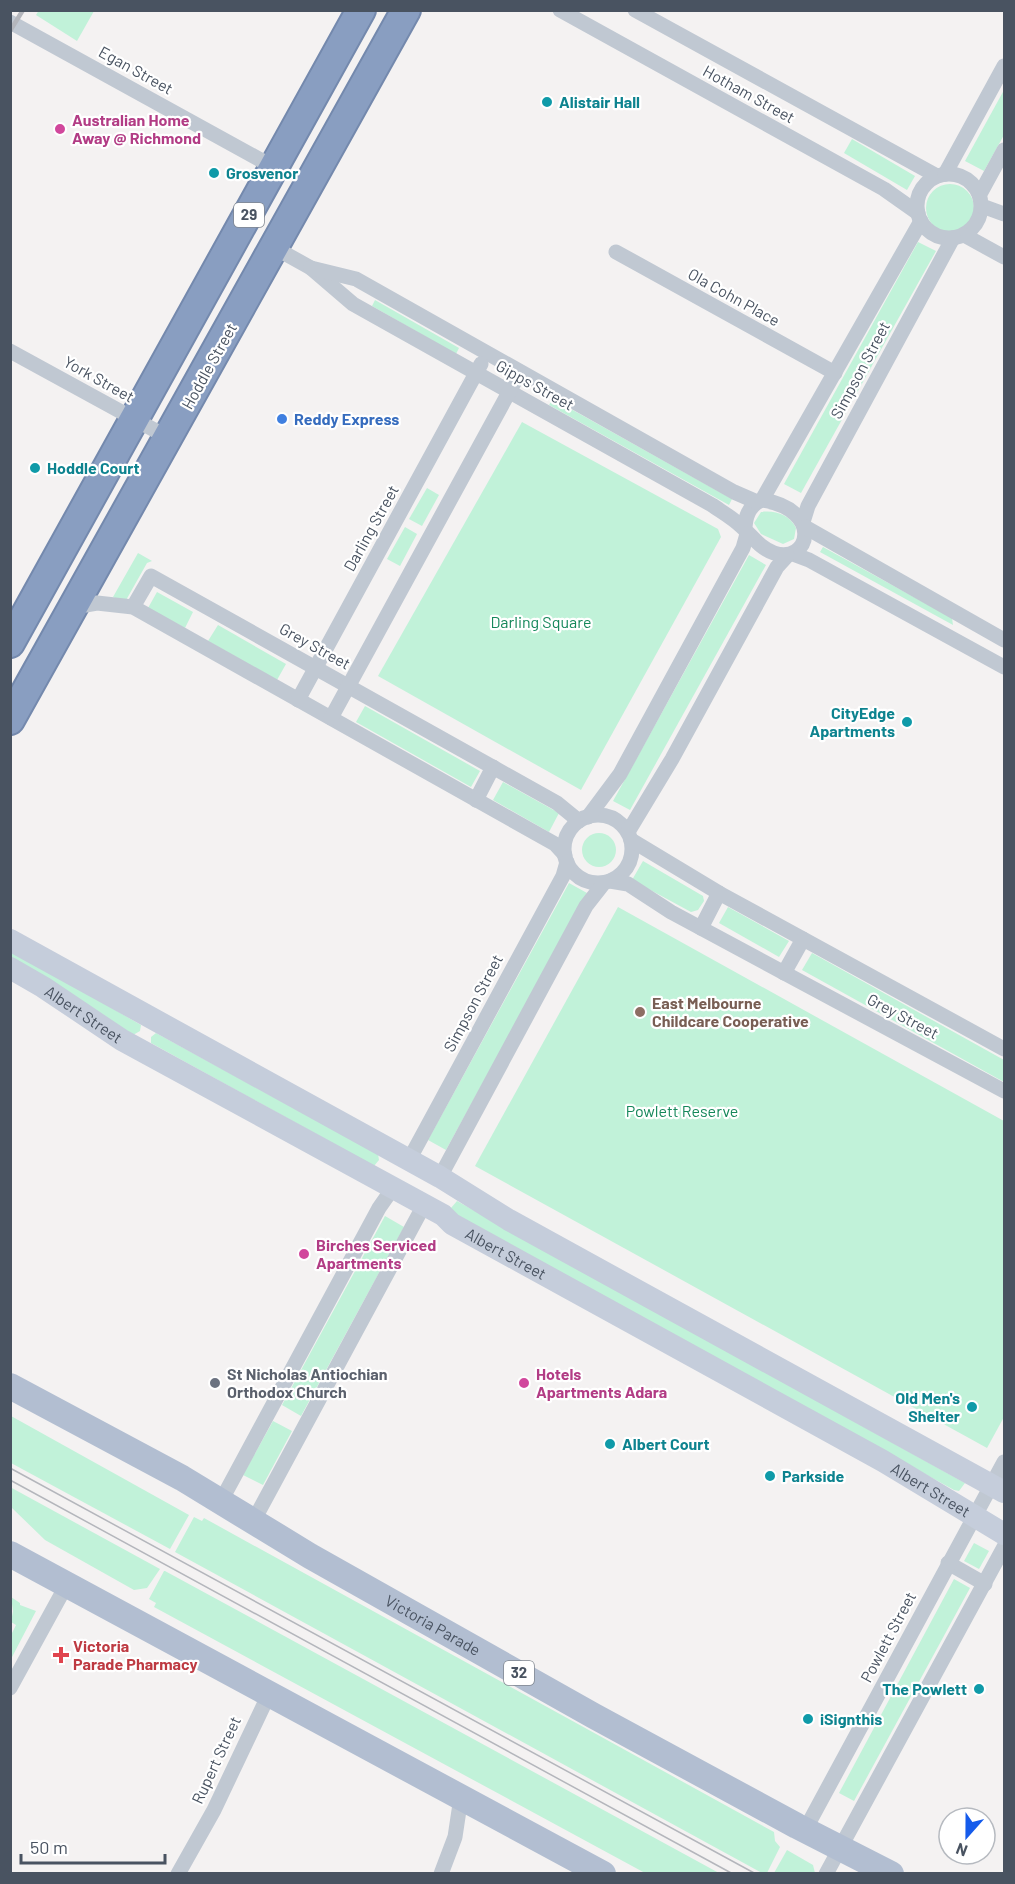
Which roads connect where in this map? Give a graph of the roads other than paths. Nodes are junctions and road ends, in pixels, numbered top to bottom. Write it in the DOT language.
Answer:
graph roads {
  1 [pos="361,10"];
  2 [pos="406,10"];
  3 [pos="560,10"];
  4 [pos="635,10"];
  5 [pos="10,22"];
  6 [pos="1005,66"];
  7 [pos="1005,150"];
  8 [pos="275,168"];
  9 [pos="941,175"];
  10 [pos="981,200"];
  11 [pos="1005,214"];
  12 [pos="920,217"];
  13 [pos="958,236"];
  14 [pos="275,248"];
  15 [pos="616,252"];
  16 [pos="1005,257"];
  17 [pos="311,268"];
  18 [pos="364,284"];
  19 [pos="353,304"];
  20 [pos="10,351"];
  21 [pos="487,353"];
  22 [pos="520,372"];
  23 [pos="476,373"];
  24 [pos="835,373"];
  25 [pos="543,384"];
  26 [pos="509,391"];
  27 [pos="532,404"];
  28 [pos="136,420"];
  29 [pos="169,438"];
  30 [pos="760,501"];
  31 [pos="804,524"];
  32 [pos="746,532"];
  33 [pos="790,555"];
  34 [pos="74,607"];
  35 [pos="133,607"];
  36 [pos="1002,638"];
  37 [pos="10,643"];
  38 [pos="987,657"];
  39 [pos="316,667"];
  40 [pos="1005,667"];
  41 [pos="349,685"];
  42 [pos="298,700"];
  43 [pos="331,718"];
  44 [pos="10,720"];
  45 [pos="493,767"];
  46 [pos="476,800"];
  47 [pos="583,819"];
  48 [pos="629,836"];
  49 [pos="566,859"];
  50 [pos="607,882"];
  51 [pos="719,893"];
  52 [pos="701,928"];
  53 [pos="802,939"];
  54 [pos="10,940"];
  55 [pos="10,968"];
  56 [pos="784,973"];
  57 [pos="153,1020"];
  58 [pos="138,1049"];
  59 [pos="1005,1049"];
  60 [pos="1005,1091"];
  61 [pos="409,1160"];
  62 [pos="440,1177"];
  63 [pos="393,1188"];
  64 [pos="424,1205"];
  65 [pos="10,1386"];
  66 [pos="1005,1462"];
  67 [pos="998,1489"];
  68 [pos="221,1501"];
  69 [pos="974,1517"];
  70 [pos="254,1520"];
  71 [pos="1005,1534"];
  72 [pos="1005,1547"];
  73 [pos="10,1554"];
  74 [pos="948,1563"];
  75 [pos="67,1584"];
  76 [pos="985,1584"];
  77 [pos="10,1688"];
  78 [pos="269,1694"];
  79 [pos="461,1797"];
  80 [pos="805,1830"];
  81 [pos="840,1848"];
  82 [pos="178,1874"];
  83 [pos="441,1874"];
  84 [pos="603,1874"];
  85 [pos="826,1874"];
  86 [pos="891,1874"];
  1 -- 8 [label="highway, 29"];
  2 -- 14 [label="highway, Hoddle Street / 29"];
  3 -- 12 [label="street, Hotham Street"];
  4 -- 9 [label="street, Hotham Street"];
  5 -- 8 [label="street, Egan Street"];
  6 -- 9 [label="street"];
  7 -- 10 [label="street"];
  8 -- 28 [label="highway, 29"];
  9 -- 10 [label="street"];
  9 -- 12 [label="street"];
  10 -- 11 [label="street"];
  10 -- 13 [label="street"];
  12 -- 13 [label="street"];
  12 -- 24 [label="street, Simpson Street"];
  13 -- 16 [label="street"];
  13 -- 31 [label="street, Simpson Street"];
  14 -- 17 [label="street, Gipps Street"];
  14 -- 29 [label="highway, Hoddle Street / 29"];
  15 -- 24 [label="street, Ola Cohn Place"];
  17 -- 18 [label="street, Gipps Street"];
  17 -- 19 [label="street, Gipps Street"];
  18 -- 19 [label="street"];
  18 -- 21 [label="street, Gipps Street"];
  19 -- 23 [label="street, Gipps Street"];
  20 -- 28 [label="street, York Street"];
  21 -- 22 [label="street, Gipps Street"];
  21 -- 23 [label="street, Darling Street"];
  22 -- 25 [label="street, Gipps Street"];
  22 -- 26 [label="street"];
  23 -- 26 [label="street, Gipps Street"];
  23 -- 39 [label="street, Darling Street"];
  24 -- 30 [label="street, Simpson Street"];
  25 -- 27 [label="street"];
  25 -- 30 [label="street, Gipps Street"];
  26 -- 27 [label="street, Gipps Street"];
  26 -- 41 [label="street"];
  27 -- 32 [label="street, Gipps Street"];
  28 -- 29 [label="street, York Street"];
  28 -- 37 [label="highway, 29"];
  29 -- 34 [label="highway, Hoddle Street / 29"];
  30 -- 31 [label="street"];
  30 -- 32 [label="street"];
  31 -- 33 [label="street"];
  31 -- 36 [label="street"];
  32 -- 33 [label="street"];
  32 -- 47 [label="street"];
  33 -- 38 [label="street"];
  33 -- 48 [label="street"];
  34 -- 35 [label="street"];
  34 -- 44 [label="highway, Hoddle Street / 29"];
  35 -- 39 [label="street, Grey Street"];
  35 -- 42 [label="street"];
  36 -- 38 [label="street"];
  38 -- 40 [label="street"];
  39 -- 41 [label="street, Grey Street"];
  39 -- 42 [label="street, Darling Street"];
  41 -- 43 [label="street"];
  41 -- 45 [label="street, Grey Street"];
  42 -- 43 [label="street"];
  43 -- 46 [label="street"];
  45 -- 46 [label="street"];
  45 -- 47 [label="street, Grey Street"];
  46 -- 49 [label="street"];
  47 -- 48 [label="street"];
  47 -- 49 [label="street"];
  48 -- 50 [label="street"];
  48 -- 51 [label="street, Grey Street"];
  49 -- 50 [label="street"];
  49 -- 61 [label="street, Simpson Street"];
  50 -- 52 [label="street, Grey Street"];
  50 -- 62 [label="street"];
  51 -- 52 [label="street"];
  51 -- 53 [label="street, Grey Street"];
  52 -- 56 [label="street, Grey Street"];
  53 -- 56 [label="street"];
  53 -- 59 [label="street, Grey Street"];
  54 -- 57 [label="street, Albert Street"];
  55 -- 58 [label="street, Albert Street"];
  56 -- 60 [label="street, Grey Street"];
  57 -- 58 [label="street"];
  57 -- 61 [label="street, Albert Street"];
  58 -- 63 [label="street, Albert Street"];
  61 -- 62 [label="street, Albert Street"];
  61 -- 63 [label="street"];
  62 -- 64 [label="street"];
  62 -- 67 [label="street, Albert Street"];
  63 -- 64 [label="street, Albert Street"];
  63 -- 68 [label="street"];
  64 -- 69 [label="street, Albert Street"];
  64 -- 70 [label="street"];
  65 -- 68 [label="main road, Victoria Parade / 32"];
  66 -- 67 [label="street, Powlett Street"];
  67 -- 69 [label="street, Powlett Street"];
  68 -- 70 [label="main road, Victoria Parade / 32"];
  69 -- 71 [label="street, Albert Street"];
  69 -- 74 [label="street, Powlett Street"];
  70 -- 80 [label="main road, Victoria Parade / 32"];
  72 -- 76 [label="street"];
  73 -- 75 [label="main road"];
  74 -- 76 [label="street"];
  74 -- 80 [label="street, Powlett Street"];
  75 -- 77 [label="street"];
  75 -- 78 [label="main road"];
  76 -- 81 [label="street"];
  78 -- 79 [label="main road"];
  78 -- 82 [label="street, Rupert Street"];
  79 -- 83 [label="street"];
  79 -- 84 [label="main road"];
  80 -- 81 [label="main road, Victoria Parade / 32"];
  81 -- 85 [label="street"];
  81 -- 86 [label="main road, Victoria Parade / 32"];
}
